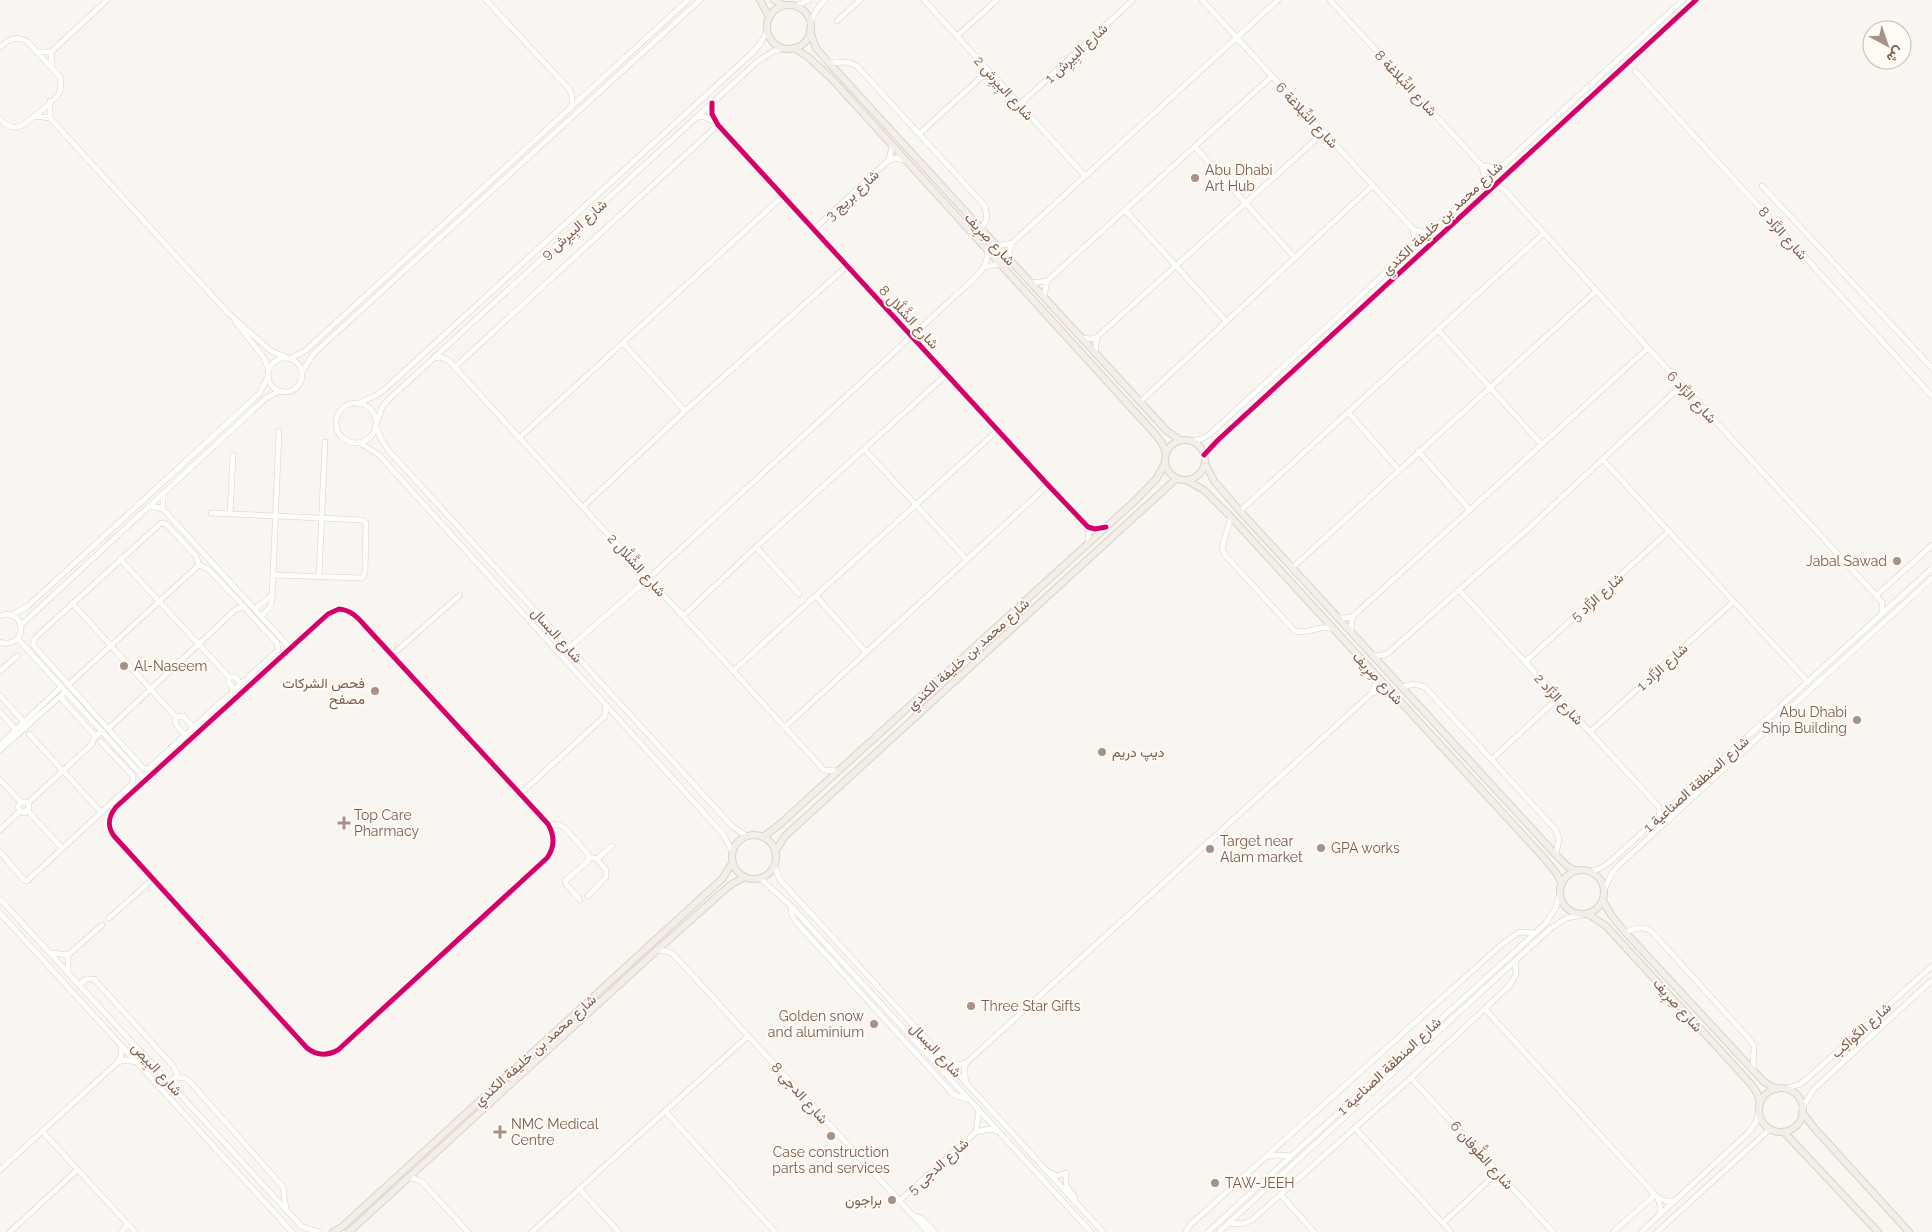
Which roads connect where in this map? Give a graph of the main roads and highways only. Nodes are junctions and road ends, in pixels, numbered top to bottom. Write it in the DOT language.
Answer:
graph roads {
  1 [pos="760,0"];
  2 [pos="774,0"];
  3 [pos="784,5"];
  4 [pos="769,17"];
  5 [pos="810,31"];
  6 [pos="794,48"];
  7 [pos="1180,440"];
  8 [pos="1166,453"];
  9 [pos="1165,463"];
  10 [pos="1204,463"];
  11 [pos="1176,478"];
  12 [pos="1186,480"];
  13 [pos="763,837"];
  14 [pos="775,852"];
  15 [pos="732,863"];
  16 [pos="1576,871"];
  17 [pos="744,877"];
  18 [pos="1562,884"];
  19 [pos="1603,901"];
  20 [pos="1585,914"];
  21 [pos="1776,1089"];
  22 [pos="1759,1107"];
  23 [pos="1802,1110"];
  24 [pos="1784,1132"];
  25 [pos="333,1232"];
  26 [pos="349,1232"];
  27 [pos="1878,1232"];
  28 [pos="1909,1232"];
  1 -- 4 [label="main road"];
  2 -- 3 [label="main road"];
  3 -- 4 [label="main road"];
  3 -- 5 [label="main road"];
  4 -- 6 [label="main road"];
  5 -- 6 [label="main road"];
  5 -- 7 [label="main road, شارع صِرِيف"];
  6 -- 8 [label="main road, شارع صِرِيف"];
  7 -- 8 [label="main road"];
  7 -- 10 [label="main road"];
  8 -- 9 [label="main road"];
  9 -- 11 [label="main road"];
  9 -- 13 [label="main road, شارع محمد بن خليفة الكندي"];
  10 -- 12 [label="main road"];
  10 -- 16 [label="main road, شارع صِرِيف"];
  11 -- 12 [label="main road"];
  11 -- 14 [label="main road, شارع محمد بن خليفة الكندي"];
  12 -- 18 [label="main road, شارع صِرِيف"];
  13 -- 14 [label="main road"];
  13 -- 15 [label="main road"];
  14 -- 17 [label="main road"];
  15 -- 17 [label="main road"];
  15 -- 25 [label="main road, شارع محمد بن خليفة الكندي"];
  16 -- 18 [label="main road"];
  16 -- 19 [label="main road"];
  17 -- 26 [label="main road, شارع محمد بن خليفة الكندي"];
  18 -- 20 [label="main road"];
  19 -- 20 [label="main road"];
  19 -- 21 [label="main road, شارع صِرِيف"];
  20 -- 22 [label="main road, شارع صِرِيف"];
  21 -- 22 [label="main road"];
  21 -- 23 [label="main road"];
  22 -- 24 [label="main road"];
  23 -- 24 [label="main road"];
  23 -- 28 [label="main road"];
  24 -- 27 [label="main road"];
}
